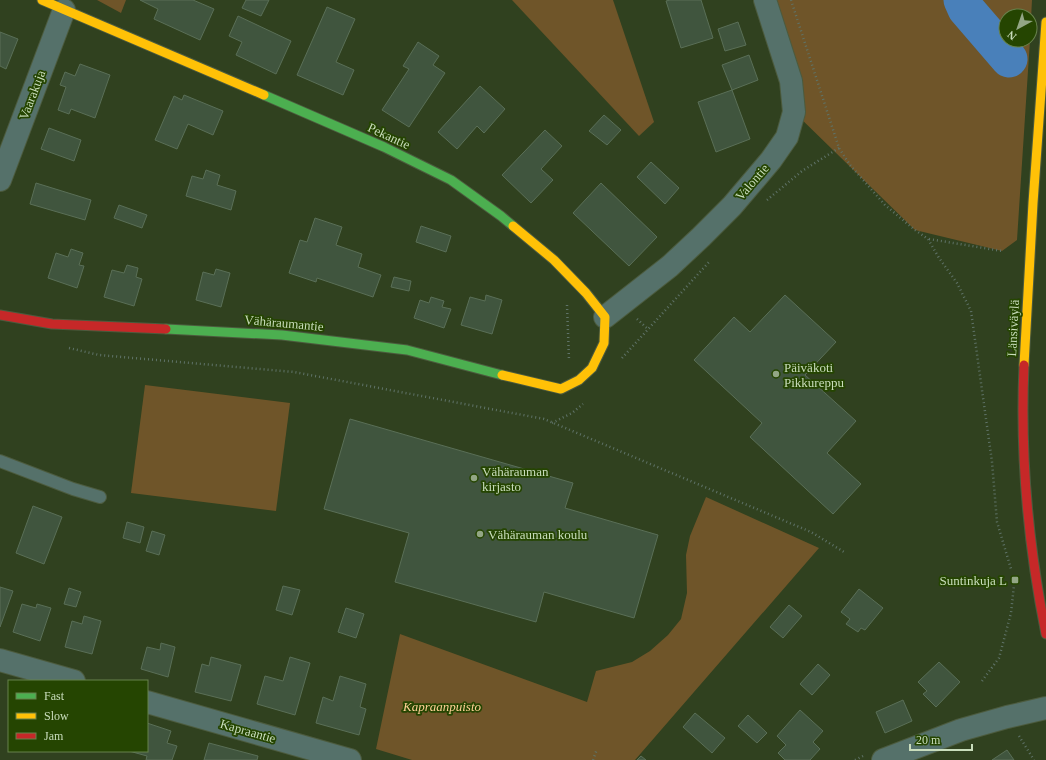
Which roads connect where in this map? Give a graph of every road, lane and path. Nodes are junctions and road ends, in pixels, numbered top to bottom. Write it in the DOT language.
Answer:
graph roads {
  1 [pos="42,0"];
  2 [pos="765,0"];
  3 [pos="791,0"];
  4 [pos="64,10"];
  5 [pos="1046,22"];
  6 [pos="839,148"];
  7 [pos="0,180"];
  8 [pos="762,204"];
  9 [pos="928,239"];
  10 [pos="1002,252"];
  11 [pos="710,260"];
  12 [pos="567,301"];
  13 [pos="0,315"];
  14 [pos="606,317"];
  15 [pos="68,348"];
  16 [pos="626,353"];
  17 [pos="569,364"];
  18 [pos="0,461"];
  19 [pos="100,497"];
  20 [pos="844,552"];
  21 [pos="1013,572"];
  22 [pos="1015,580"];
  23 [pos="1046,634"];
  24 [pos="0,660"];
  25 [pos="70,680"];
  26 [pos="982,682"];
  27 [pos="148,702"];
  28 [pos="1046,708"];
  29 [pos="1007,717"];
  30 [pos="597,749"];
  31 [pos="350,760"];
  32 [pos="593,760"];
  33 [pos="884,760"];
  34 [pos="1034,760"];
  1 -- 4 [label="street, Pekantie"];
  2 -- 14 [label="street, Valontie"];
  3 -- 6 [label="path"];
  4 -- 7 [label="street, Vaarakuja"];
  4 -- 14 [label="street, Pekantie"];
  5 -- 23 [label="street, Länsiväylä"];
  6 -- 8 [label="path"];
  6 -- 9 [label="path"];
  9 -- 10 [label="path"];
  9 -- 21 [label="path"];
  11 -- 16 [label="path"];
  12 -- 17 [label="path"];
  13 -- 14 [label="street, Vähäraumantie"];
  15 -- 20 [label="path"];
  18 -- 19 [label="lane"];
  22 -- 26 [label="path"];
  24 -- 25 [label="street"];
  27 -- 31 [label="street, Kapraantie"];
  28 -- 29 [label="street"];
  29 -- 33 [label="street"];
  29 -- 34 [label="path"];
  30 -- 32 [label="path"];
}
